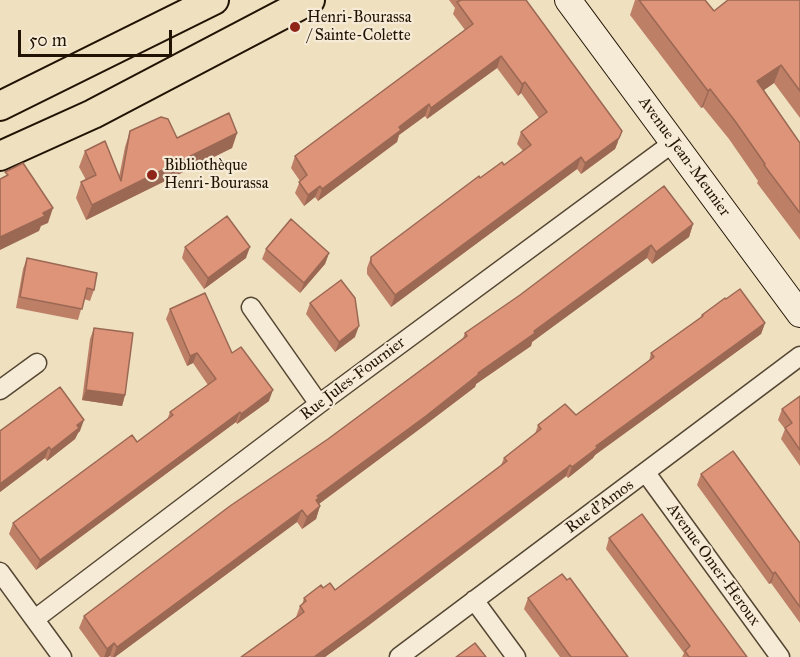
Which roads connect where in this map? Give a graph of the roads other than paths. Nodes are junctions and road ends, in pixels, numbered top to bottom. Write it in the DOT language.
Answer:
graph roads {
  1 [pos="214,0"];
  2 [pos="310,0"];
  3 [pos="568,0"];
  4 [pos="0,106"];
  5 [pos="674,142"];
  6 [pos="0,156"];
  7 [pos="251,307"];
  8 [pos="800,314"];
  9 [pos="800,356"];
  10 [pos="37,363"];
  11 [pos="0,390"];
  12 [pos="319,404"];
  13 [pos="646,473"];
  14 [pos="0,572"];
  15 [pos="474,600"];
  16 [pos="35,618"];
  17 [pos="63,657"];
  18 [pos="399,657"];
  19 [pos="516,657"];
  20 [pos="780,657"];
  1 -- 4 [label="main road"];
  2 -- 6 [label="main road"];
  3 -- 5 [label="street, Avenue Jean-Meunier"];
  5 -- 8 [label="street, Avenue Jean-Meunier"];
  5 -- 12 [label="street, Rue Jules-Fournier"];
  7 -- 12 [label="street"];
  9 -- 13 [label="street, Rue d'Amos"];
  10 -- 11 [label="street"];
  12 -- 16 [label="street, Rue Jules-Fournier"];
  13 -- 15 [label="street, Rue d'Amos"];
  13 -- 20 [label="street, Avenue Omer-Heroux"];
  14 -- 16 [label="street"];
  15 -- 18 [label="street, Rue d'Amos"];
  15 -- 19 [label="street"];
  16 -- 17 [label="street"];
}
